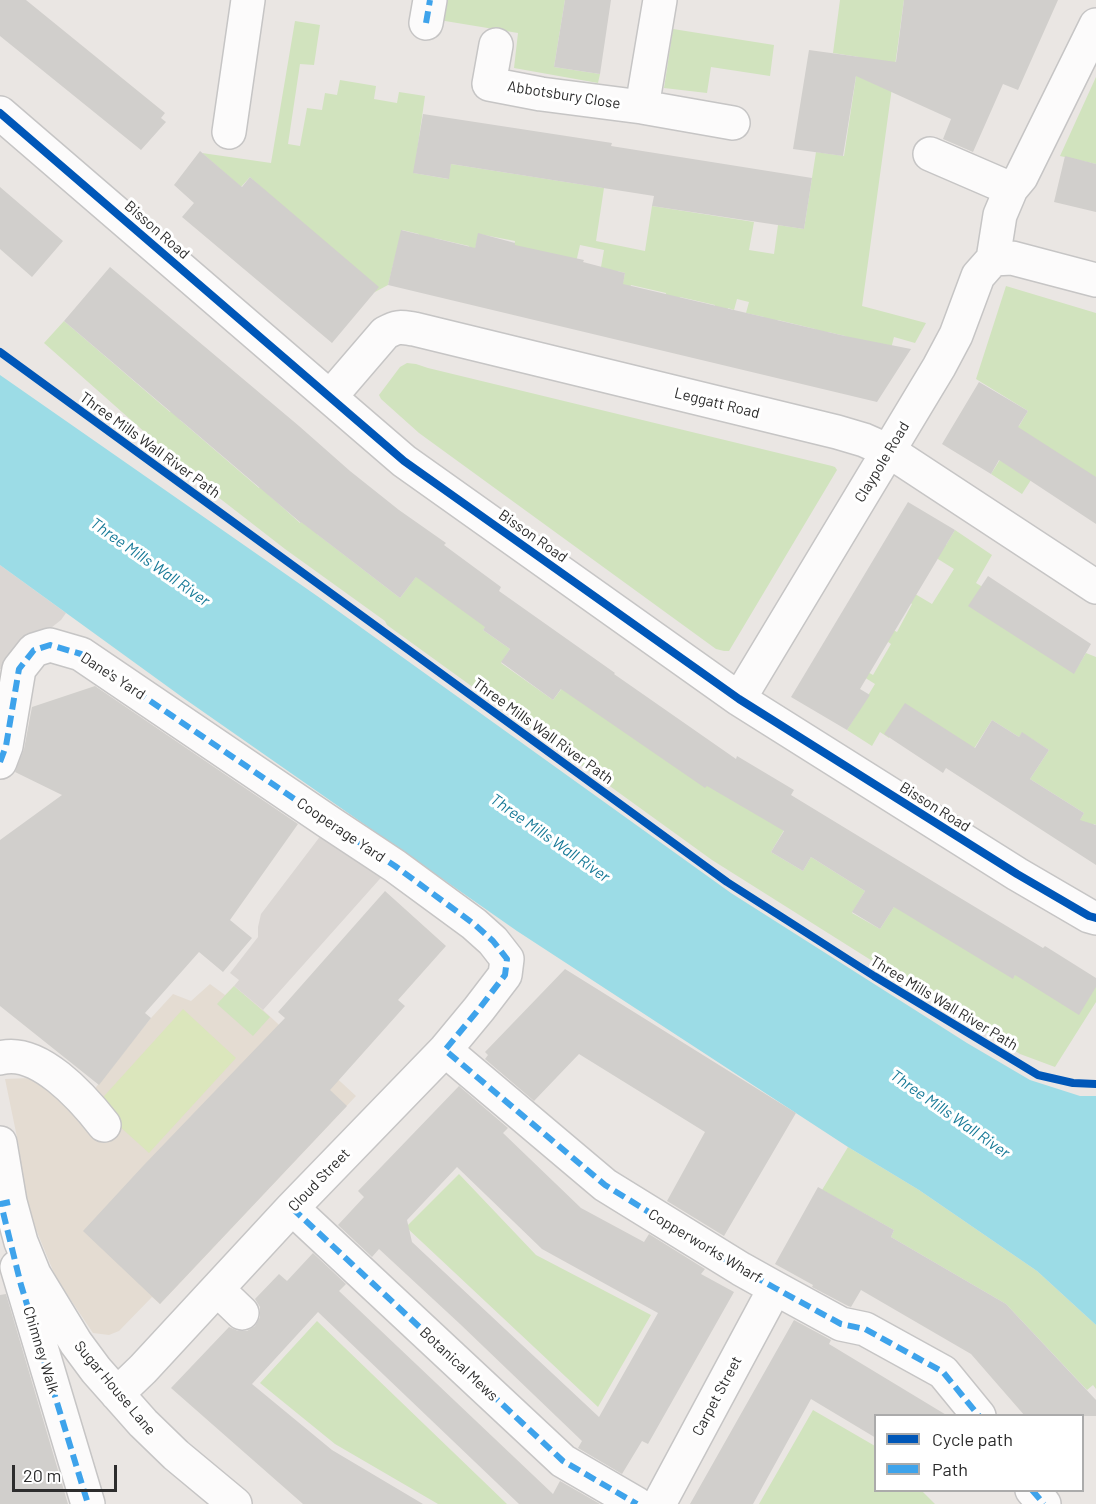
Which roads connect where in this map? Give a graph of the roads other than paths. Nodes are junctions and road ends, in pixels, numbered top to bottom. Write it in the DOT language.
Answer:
graph roads {
  1 [pos="248,0"];
  2 [pos="660,0"];
  3 [pos="1096,25"];
  4 [pos="496,45"];
  5 [pos="642,107"];
  6 [pos="0,113"];
  7 [pos="733,123"];
  8 [pos="229,132"];
  9 [pos="930,154"];
  10 [pos="1005,202"];
  11 [pos="993,259"];
  12 [pos="1096,280"];
  13 [pos="330,397"];
  14 [pos="889,451"];
  15 [pos="1096,587"];
  16 [pos="739,699"];
  17 [pos="165,711"];
  18 [pos="0,762"];
  19 [pos="1096,918"];
  20 [pos="507,959"];
  21 [pos="445,1050"];
  22 [pos="0,1058"];
  23 [pos="104,1125"];
  24 [pos="0,1143"];
  25 [pos="10,1202"];
  26 [pos="292,1208"];
  27 [pos="775,1288"];
  28 [pos="217,1289"];
  29 [pos="242,1313"];
  30 [pos="117,1394"];
  31 [pos="977,1414"];
  32 [pos="1033,1492"];
  33 [pos="88,1504"];
  34 [pos="235,1504"];
  35 [pos="637,1504"];
  36 [pos="659,1504"];
  37 [pos="1044,1504"];
  1 -- 8 [label="street"];
  2 -- 5 [label="street, Abbotsbury Close"];
  3 -- 10 [label="street"];
  4 -- 5 [label="street, Abbotsbury Close"];
  5 -- 7 [label="street, Abbotsbury Close"];
  6 -- 13 [label="street, Bisson Road"];
  9 -- 10 [label="street"];
  10 -- 11 [label="street, Claypole Road"];
  11 -- 12 [label="street"];
  11 -- 14 [label="street, Claypole Road"];
  13 -- 14 [label="street, Leggatt Road"];
  13 -- 16 [label="street, Bisson Road"];
  14 -- 15 [label="street, Leggatt Road"];
  14 -- 16 [label="street, Claypole Road"];
  16 -- 19 [label="street, Bisson Road"];
  17 -- 18 [label="street, Dane's Yard"];
  17 -- 20 [label="street, Cooperage Yard"];
  20 -- 21 [label="street, Cloud Street"];
  21 -- 26 [label="street, Cloud Street"];
  21 -- 27 [label="street, Copperworks Wharf"];
  22 -- 23 [label="street"];
  24 -- 25 [label="street, Sugar House Lane"];
  25 -- 30 [label="street, Sugar House Lane"];
  25 -- 33 [label="street, Chimney Walk"];
  26 -- 28 [label="street, Cloud Street"];
  26 -- 35 [label="street, Botanical Mews"];
  27 -- 31 [label="street, Copperworks Wharf"];
  27 -- 36 [label="street, Carpet Street"];
  28 -- 29 [label="street"];
  28 -- 30 [label="street, Cloud Street"];
  30 -- 34 [label="street, Sugar House Lane"];
  32 -- 37 [label="street"];
}
